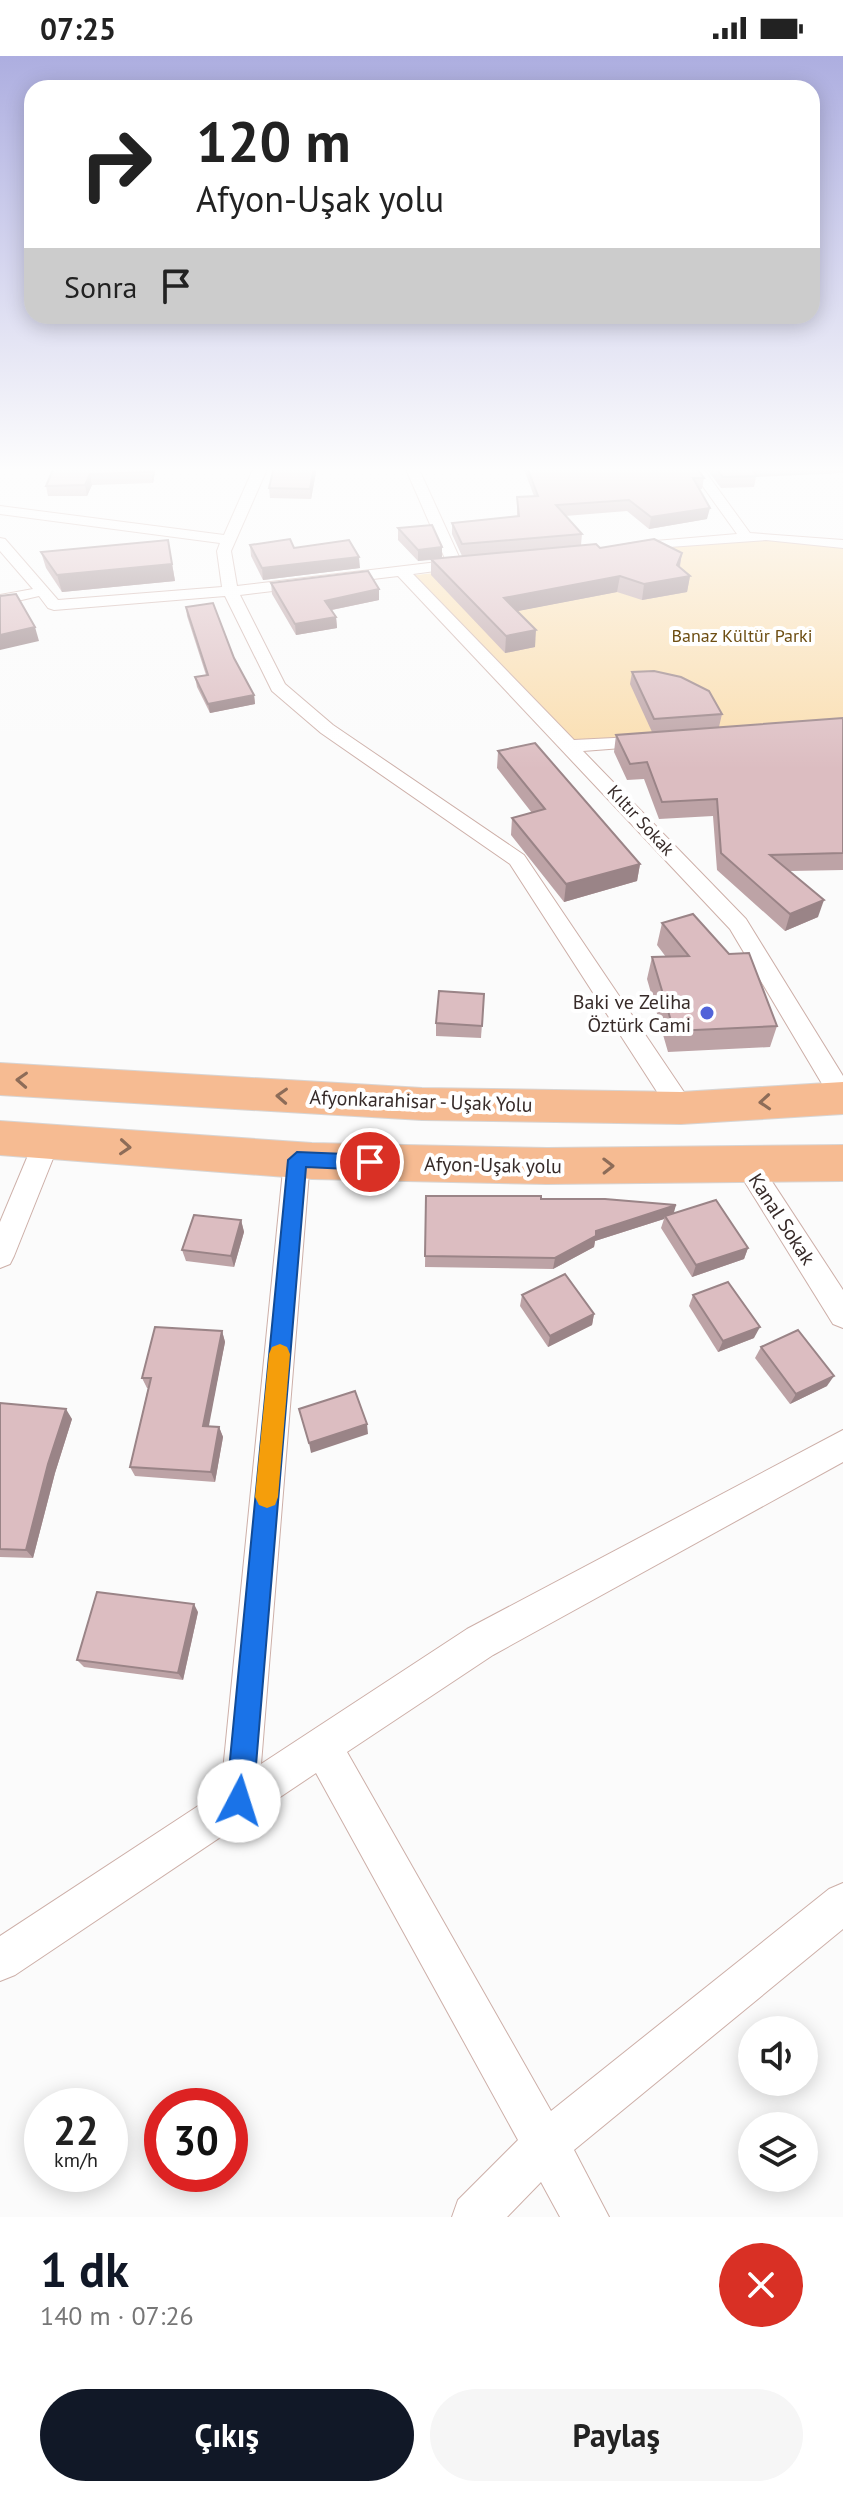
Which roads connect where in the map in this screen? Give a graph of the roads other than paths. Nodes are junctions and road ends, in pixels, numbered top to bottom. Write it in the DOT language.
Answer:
graph roads {
  1 [pos="23,568"];
  2 [pos="227,568"];
  3 [pos="426,568"];
  4 [pos="402,571"];
  5 [pos="43,591"];
  6 [pos="230,591"];
  7 [pos="0,600"];
  8 [pos="662,739"];
  9 [pos="571,746"];
  10 [pos="0,1079"];
  11 [pos="843,1097"];
  12 [pos="681,1108"];
  13 [pos="0,1138"];
  14 [pos="47,1141"];
  15 [pos="297,1160"];
  16 [pos="843,1163"];
  17 [pos="747,1164"];
  18 [pos="0,1256"];
  19 [pos="843,1315"];
  20 [pos="843,1445"];
  21 [pos="322,1746"];
  22 [pos="239,1801"];
  23 [pos="843,1903"];
  24 [pos="0,1960"];
  25 [pos="545,2145"];
  26 [pos="475,2217"];
  27 [pos="586,2217"];
  1 -- 5 [label="street"];
  2 -- 6 [label="street"];
  3 -- 4 [label="street"];
  4 -- 6 [label="street"];
  4 -- 9 [label="street, Kıltır Sokak"];
  5 -- 6 [label="street"];
  5 -- 7 [label="street"];
  6 -- 12 [label="street"];
  8 -- 9 [label="street"];
  9 -- 11 [label="street, Kıltır Sokak"];
  12 -- 10 [label="highway, Afyonkarahisar - Uşak Yolu, one-way"];
  11 -- 12 [label="highway, Afyonkarahisar - Uşak Yolu, one-way"];
  13 -- 14 [label="highway"];
  14 -- 15 [label="highway, Afyon-Uşak yolu, one-way"];
  14 -- 18 [label="street"];
  15 -- 17 [label="highway, Afyon-Uşak yolu, one-way"];
  15 -- 22 [label="street"];
  16 -- 17 [label="highway, Afyon-Uşak yolu"];
  17 -- 19 [label="street, Kanal Sokak"];
  20 -- 21 [label="street"];
  21 -- 22 [label="street"];
  21 -- 25 [label="street"];
  22 -- 24 [label="street"];
  23 -- 25 [label="street"];
  25 -- 26 [label="street"];
  25 -- 27 [label="street"];
}
